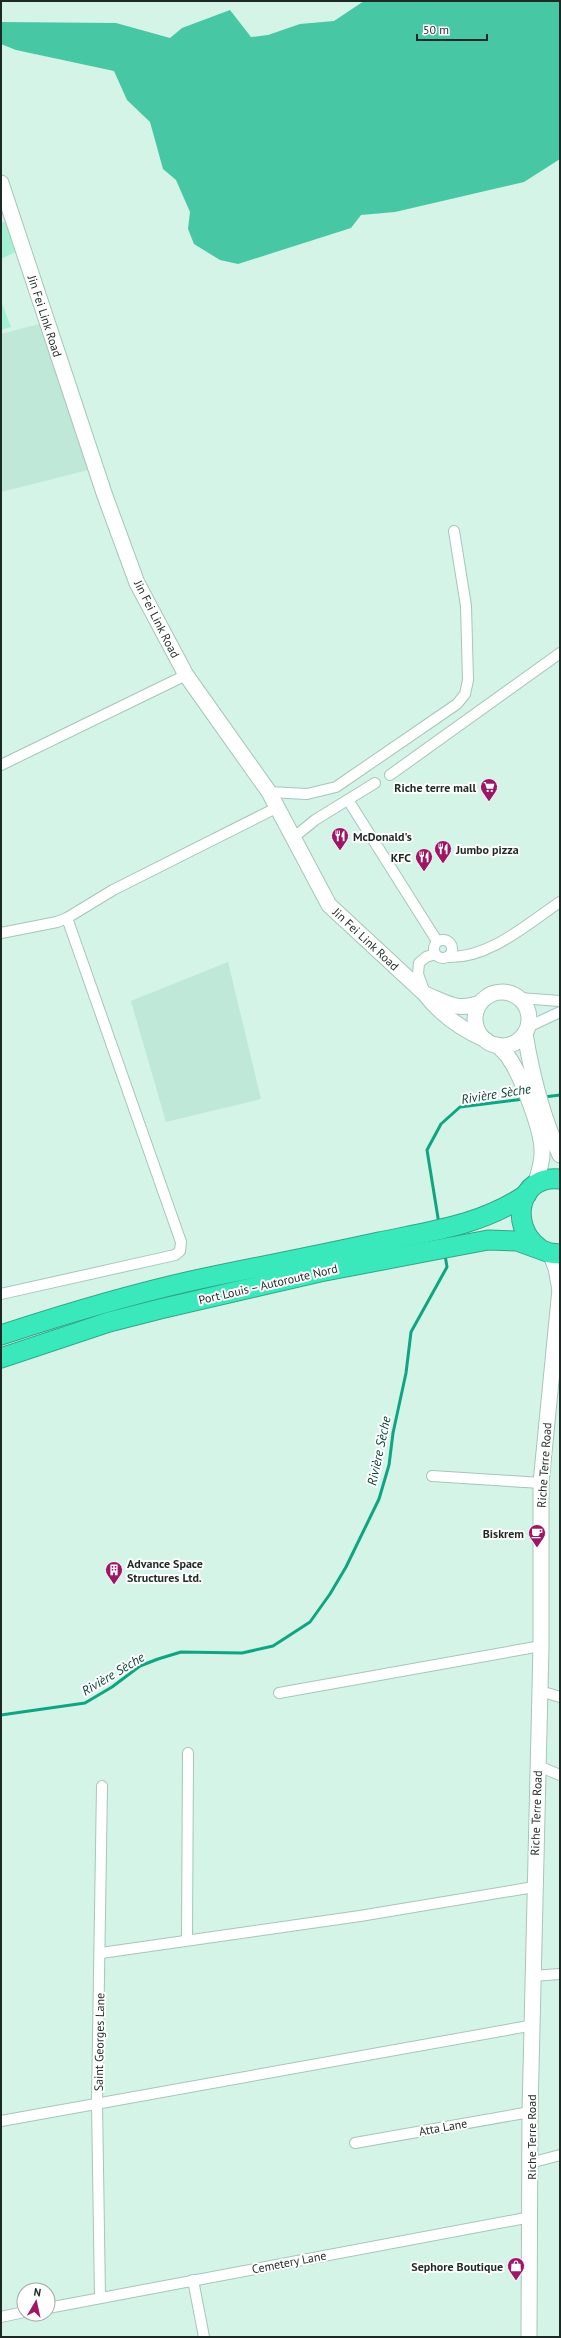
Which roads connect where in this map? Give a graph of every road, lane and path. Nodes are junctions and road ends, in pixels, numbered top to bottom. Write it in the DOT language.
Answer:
graph roads {
  1 [pos="1,183"];
  2 [pos="454,531"];
  3 [pos="560,653"];
  4 [pos="186,675"];
  5 [pos="1,765"];
  6 [pos="390,775"];
  7 [pos="375,783"];
  8 [pos="269,792"];
  9 [pos="348,800"];
  10 [pos="276,808"];
  11 [pos="297,835"];
  12 [pos="560,902"];
  13 [pos="67,918"];
  14 [pos="1,934"];
  15 [pos="438,941"];
  16 [pos="451,946"];
  17 [pos="435,954"];
  18 [pos="475,954"];
  19 [pos="447,957"];
  20 [pos="425,994"];
  21 [pos="519,998"];
  22 [pos="560,1001"];
  23 [pos="480,1003"];
  24 [pos="560,1012"];
  25 [pos="526,1030"];
  26 [pos="491,1043"];
  27 [pos="560,1155"];
  28 [pos="560,1179"];
  29 [pos="531,1190"];
  30 [pos="550,1252"];
  31 [pos="560,1289"];
  32 [pos="1,1294"];
  33 [pos="1,1335"];
  34 [pos="1,1358"];
  35 [pos="555,1375"];
  36 [pos="432,1476"];
  37 [pos="541,1483"];
  38 [pos="541,1646"];
  39 [pos="540,1691"];
  40 [pos="279,1693"];
  41 [pos="560,1697"];
  42 [pos="188,1754"];
  43 [pos="538,1766"];
  44 [pos="560,1775"];
  45 [pos="102,1786"];
  46 [pos="534,1886"];
  47 [pos="187,1940"];
  48 [pos="101,1953"];
  49 [pos="560,1974"];
  50 [pos="533,1976"];
  51 [pos="534,2025"];
  52 [pos="98,2102"];
  53 [pos="530,2112"];
  54 [pos="1,2121"];
  55 [pos="355,2143"];
  56 [pos="560,2155"];
  57 [pos="530,2164"];
  58 [pos="531,2217"];
  59 [pos="193,2280"];
  60 [pos="100,2298"];
  61 [pos="56,2306"];
  62 [pos="16,2314"];
  63 [pos="1,2317"];
  64 [pos="204,2337"];
  65 [pos="529,2337"];
  1 -- 4 [label="main road, Jin Fei Link Road"];
  2 -- 8 [label="street"];
  3 -- 6 [label="street"];
  4 -- 5 [label="street"];
  4 -- 8 [label="main road, Jin Fei Link Road"];
  7 -- 9 [label="street"];
  8 -- 10 [label="main road, Jin Fei Link Road"];
  8 -- 11 [label="main road"];
  9 -- 11 [label="street"];
  9 -- 15 [label="street"];
  10 -- 11 [label="main road, Jin Fei Link Road"];
  10 -- 13 [label="street"];
  11 -- 20 [label="main road, Jin Fei Link Road"];
  12 -- 18 [label="street"];
  13 -- 14 [label="street"];
  13 -- 32 [label="street"];
  15 -- 16 [label="street"];
  15 -- 17 [label="street"];
  16 -- 18 [label="street"];
  16 -- 19 [label="street"];
  17 -- 19 [label="street"];
  17 -- 20 [label="street"];
  18 -- 19 [label="street"];
  20 -- 23 [label="main road"];
  20 -- 26 [label="main road"];
  21 -- 22 [label="street"];
  21 -- 23 [label="main road"];
  21 -- 25 [label="main road"];
  23 -- 26 [label="main road"];
  24 -- 25 [label="street"];
  25 -- 26 [label="main road"];
  25 -- 27 [label="main road"];
  26 -- 29 [label="main road"];
  28 -- 29 [label="highway, Port Louis – Autoroute Nord"];
  29 -- 30 [label="highway"];
  29 -- 33 [label="highway, Port Louis – Autoroute Nord"];
  30 -- 31 [label="main road, Riche Terre Road"];
  30 -- 34 [label="highway, Port Louis – Autoroute Nord"];
  31 -- 35 [label="main road, Riche Terre Road"];
  35 -- 37 [label="main road, Riche Terre Road"];
  36 -- 37 [label="street"];
  37 -- 38 [label="main road, Riche Terre Road"];
  38 -- 39 [label="main road, Riche Terre Road"];
  38 -- 40 [label="street"];
  39 -- 41 [label="street"];
  39 -- 43 [label="main road, Riche Terre Road"];
  42 -- 47 [label="street"];
  43 -- 44 [label="street"];
  43 -- 46 [label="main road, Riche Terre Road"];
  45 -- 48 [label="street, Saint Georges Lane"];
  46 -- 47 [label="street"];
  46 -- 50 [label="main road, Riche Terre Road"];
  47 -- 48 [label="street"];
  48 -- 52 [label="street, Saint Georges Lane"];
  49 -- 50 [label="street"];
  50 -- 51 [label="main road, Riche Terre Road"];
  51 -- 52 [label="street"];
  51 -- 53 [label="main road, Riche Terre Road"];
  52 -- 54 [label="street"];
  52 -- 60 [label="street, Saint Georges Lane"];
  53 -- 55 [label="street, Atta Lane"];
  53 -- 57 [label="main road, Riche Terre Road"];
  56 -- 57 [label="street"];
  57 -- 58 [label="main road, Riche Terre Road"];
  58 -- 59 [label="street, Cemetery Lane"];
  58 -- 65 [label="main road, Riche Terre Road"];
  59 -- 60 [label="street, Cemetery Lane"];
  59 -- 64 [label="street"];
  60 -- 61 [label="street, Cemetery Lane"];
  62 -- 63 [label="street"];
}
